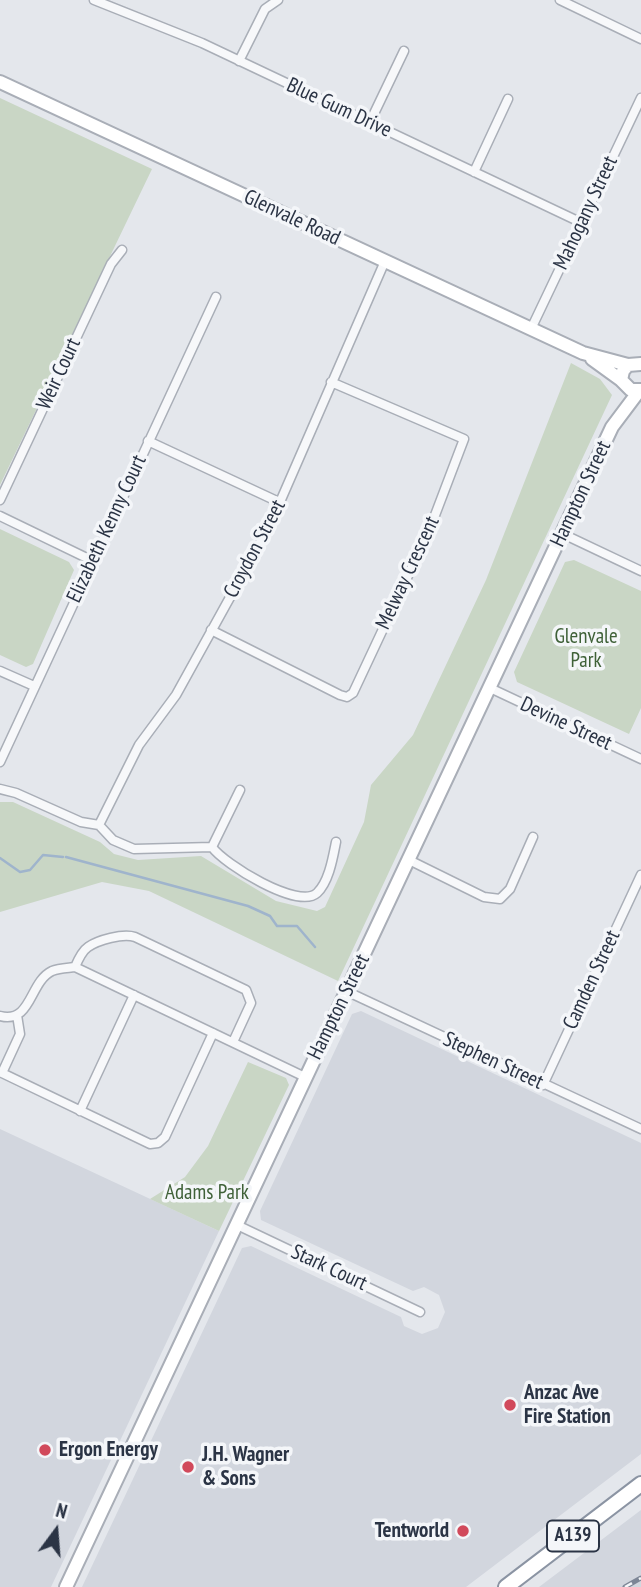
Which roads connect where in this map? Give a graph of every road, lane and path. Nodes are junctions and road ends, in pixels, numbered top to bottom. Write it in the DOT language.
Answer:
graph roads {
  1 [pos="94,0"];
  2 [pos="278,0"];
  3 [pos="560,0"];
  4 [pos="641,38"];
  5 [pos="404,51"];
  6 [pos="239,61"];
  7 [pos="0,82"];
  8 [pos="641,98"];
  9 [pos="508,99"];
  10 [pos="370,122"];
  11 [pos="474,172"];
  12 [pos="582,223"];
  13 [pos="122,250"];
  14 [pos="385,261"];
  15 [pos="216,297"];
  16 [pos="531,328"];
  17 [pos="583,353"];
  18 [pos="636,362"];
  19 [pos="622,381"];
  20 [pos="331,382"];
  21 [pos="640,390"];
  22 [pos="612,427"];
  23 [pos="148,441"];
  24 [pos="0,499"];
  25 [pos="281,503"];
  26 [pos="0,516"];
  27 [pos="563,534"];
  28 [pos="92,560"];
  29 [pos="641,571"];
  30 [pos="211,630"];
  31 [pos="0,671"];
  32 [pos="34,686"];
  33 [pos="490,688"];
  34 [pos="641,760"];
  35 [pos="0,762"];
  36 [pos="0,789"];
  37 [pos="240,790"];
  38 [pos="99,825"];
  39 [pos="533,837"];
  40 [pos="336,842"];
  41 [pos="212,847"];
  42 [pos="409,860"];
  43 [pos="641,875"];
  44 [pos="75,967"];
  45 [pos="346,991"];
  46 [pos="134,995"];
  47 [pos="17,1015"];
  48 [pos="0,1016"];
  49 [pos="213,1033"];
  50 [pos="233,1042"];
  51 [pos="1,1073"];
  52 [pos="305,1077"];
  53 [pos="543,1085"];
  54 [pos="80,1111"];
  55 [pos="641,1129"];
  56 [pos="237,1225"];
  57 [pos="420,1311"];
  58 [pos="641,1484"];
  59 [pos="66,1587"];
  60 [pos="506,1587"];
  1 -- 6 [label="street, Blue Gum Drive"];
  2 -- 6 [label="street"];
  3 -- 4 [label="street"];
  5 -- 10 [label="street"];
  6 -- 10 [label="street, Blue Gum Drive"];
  7 -- 14 [label="street, Glenvale Road"];
  8 -- 12 [label="street, Mahogany Street"];
  9 -- 11 [label="street"];
  10 -- 11 [label="street, Blue Gum Drive"];
  11 -- 12 [label="street, Blue Gum Drive"];
  12 -- 16 [label="street, Mahogany Street"];
  13 -- 24 [label="street, Weir Court"];
  14 -- 16 [label="street, Glenvale Road"];
  14 -- 20 [label="street, Croydon Street"];
  15 -- 23 [label="street, Elizabeth Kenny Court"];
  16 -- 17 [label="street, Glenvale Road"];
  17 -- 18 [label="street, Glenvale Road"];
  17 -- 19 [label="street, Glenvale Road"];
  18 -- 19 [label="street, Hampton Street"];
  19 -- 21 [label="street, Glenvale Road"];
  19 -- 22 [label="street, Hampton Street"];
  20 -- 25 [label="street, Croydon Street"];
  20 -- 30 [label="street, Melway Crescent"];
  21 -- 22 [label="street, Hampton Street"];
  22 -- 27 [label="street, Hampton Street"];
  23 -- 25 [label="street"];
  23 -- 28 [label="street, Elizabeth Kenny Court"];
  25 -- 30 [label="street, Croydon Street"];
  26 -- 28 [label="street"];
  27 -- 29 [label="street"];
  27 -- 33 [label="street, Hampton Street"];
  28 -- 32 [label="street, Elizabeth Kenny Court"];
  30 -- 38 [label="street, Croydon Street"];
  31 -- 32 [label="street"];
  32 -- 35 [label="street, Elizabeth Kenny Court"];
  33 -- 34 [label="street, Devine Street"];
  33 -- 42 [label="street, Hampton Street"];
  36 -- 38 [label="street"];
  37 -- 41 [label="street"];
  38 -- 41 [label="street"];
  39 -- 42 [label="street"];
  40 -- 41 [label="street"];
  42 -- 45 [label="street, Hampton Street"];
  43 -- 53 [label="street, Camden Street"];
  44 -- 46 [label="street"];
  44 -- 47 [label="street"];
  44 -- 50 [label="street"];
  45 -- 52 [label="street, Hampton Street"];
  45 -- 53 [label="street, Stephen Street"];
  46 -- 49 [label="street"];
  46 -- 54 [label="street"];
  47 -- 48 [label="street"];
  47 -- 51 [label="street"];
  49 -- 50 [label="street"];
  49 -- 54 [label="street"];
  50 -- 52 [label="street"];
  51 -- 54 [label="street"];
  52 -- 56 [label="street, Hampton Street"];
  53 -- 55 [label="street, Stephen Street"];
  56 -- 57 [label="street, Stark Court"];
  56 -- 59 [label="street, Hampton Street"];
  58 -- 60 [label="highway, A139"];
}
